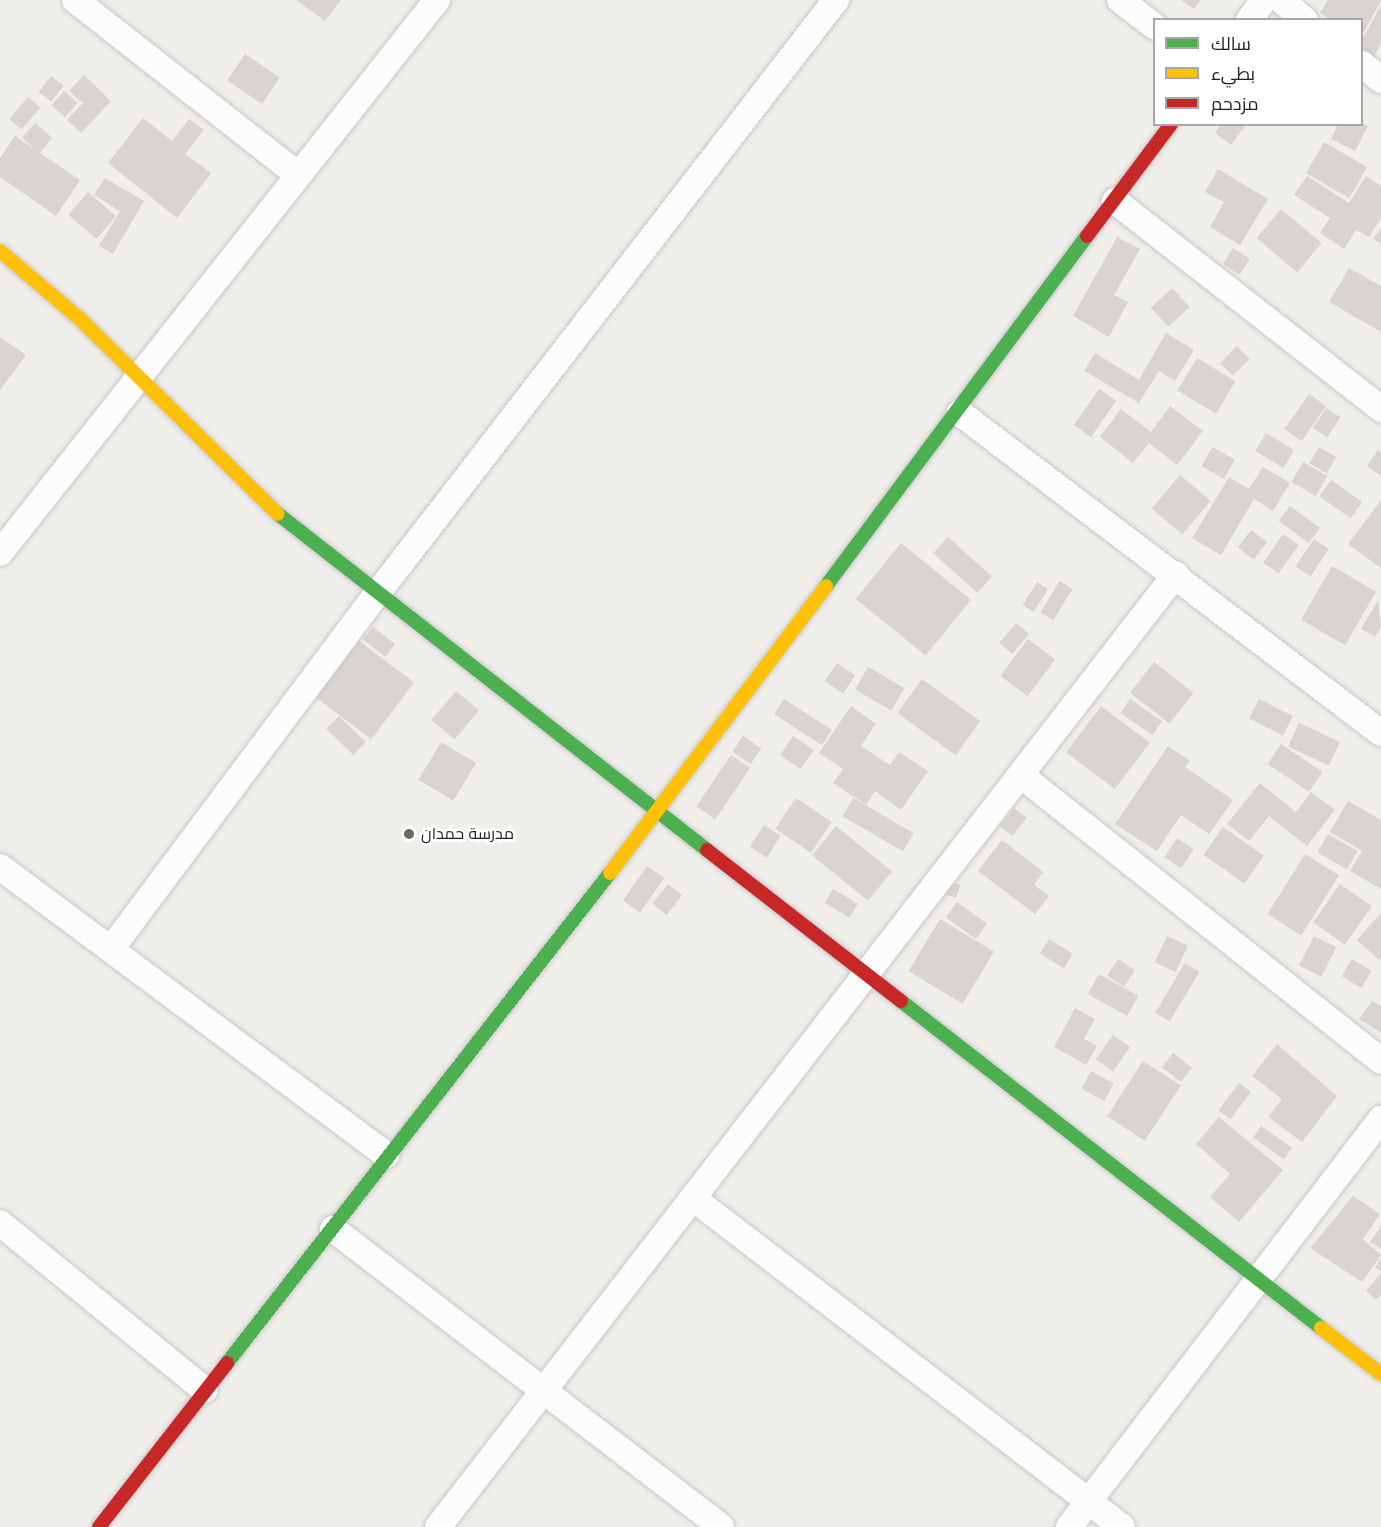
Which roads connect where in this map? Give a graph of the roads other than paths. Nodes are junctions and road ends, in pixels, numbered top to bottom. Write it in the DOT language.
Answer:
graph roads {
  1 [pos="75,0"];
  2 [pos="437,0"];
  3 [pos="836,0"];
  4 [pos="1120,0"];
  5 [pos="1264,0"];
  6 [pos="1281,0"];
  7 [pos="1250,18"];
  8 [pos="1303,18"];
  9 [pos="1153,25"];
  10 [pos="1363,65"];
  11 [pos="1381,80"];
  12 [pos="1170,126"];
  13 [pos="297,174"];
  14 [pos="1115,201"];
  15 [pos="0,251"];
  16 [pos="140,380"];
  17 [pos="1381,409"];
  18 [pos="960,413"];
  19 [pos="0,554"];
  20 [pos="1176,574"];
  21 [pos="376,594"];
  22 [pos="1378,725"];
  23 [pos="1023,777"];
  24 [pos="655,815"];
  25 [pos="0,867"];
  26 [pos="111,949"];
  27 [pos="864,975"];
  28 [pos="1381,1061"];
  29 [pos="1381,1119"];
  30 [pos="386,1155"];
  31 [pos="694,1199"];
  32 [pos="0,1223"];
  33 [pos="333,1229"];
  34 [pos="1261,1279"];
  35 [pos="1381,1374"];
  36 [pos="545,1387"];
  37 [pos="205,1390"];
  38 [pos="1088,1501"];
  39 [pos="99,1527"];
  40 [pos="438,1527"];
  41 [pos="721,1527"];
  42 [pos="1069,1527"];
  43 [pos="1122,1527"];
  1 -- 13 [label="street"];
  2 -- 13 [label="street"];
  3 -- 21 [label="street"];
  4 -- 9 [label="street"];
  5 -- 7 [label="street"];
  6 -- 8 [label="street"];
  10 -- 11 [label="street"];
  12 -- 14 [label="street"];
  13 -- 16 [label="street"];
  14 -- 17 [label="street"];
  14 -- 18 [label="street"];
  15 -- 16 [label="street"];
  16 -- 19 [label="street"];
  16 -- 21 [label="street"];
  18 -- 20 [label="street"];
  18 -- 24 [label="street"];
  20 -- 22 [label="street"];
  20 -- 23 [label="street"];
  21 -- 24 [label="street"];
  21 -- 26 [label="street"];
  23 -- 27 [label="street"];
  23 -- 28 [label="street"];
  24 -- 27 [label="street"];
  24 -- 30 [label="street"];
  25 -- 26 [label="street"];
  26 -- 30 [label="street"];
  27 -- 31 [label="street"];
  27 -- 34 [label="street"];
  29 -- 34 [label="street"];
  30 -- 33 [label="street"];
  31 -- 36 [label="street"];
  31 -- 38 [label="street"];
  32 -- 37 [label="street"];
  33 -- 36 [label="street"];
  33 -- 37 [label="street"];
  34 -- 35 [label="street"];
  34 -- 38 [label="street"];
  36 -- 40 [label="street"];
  36 -- 41 [label="street"];
  37 -- 39 [label="street"];
  38 -- 42 [label="street"];
  38 -- 43 [label="street"];
}
